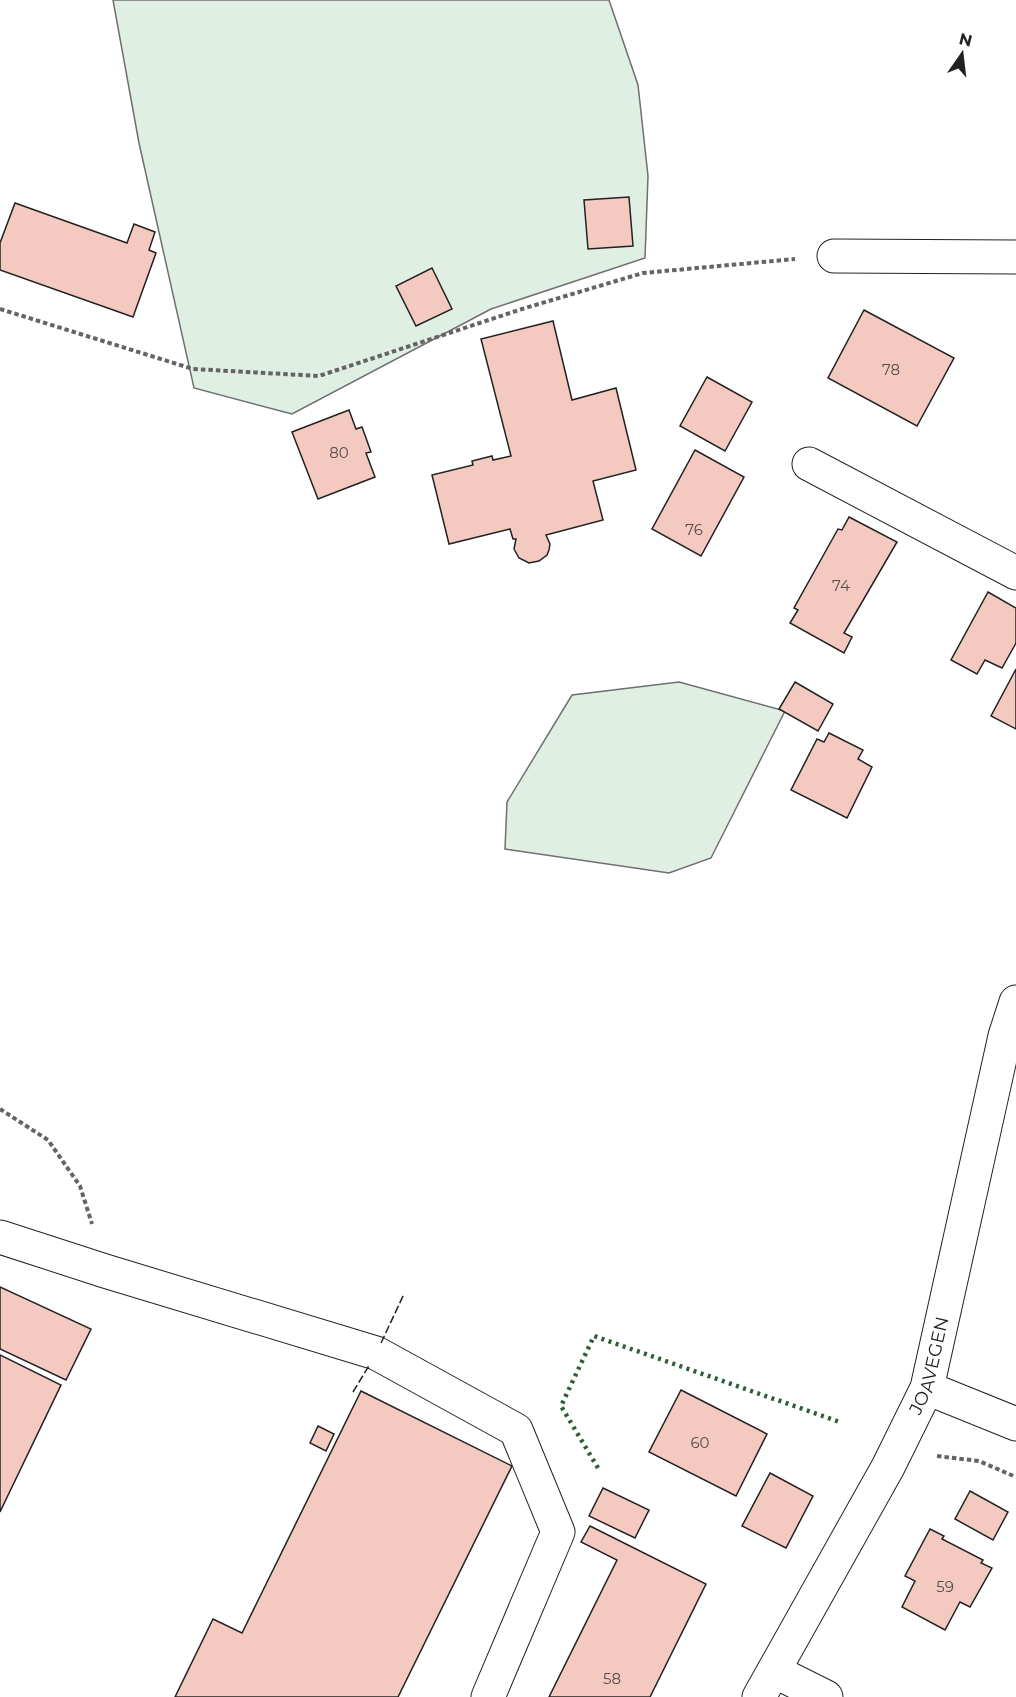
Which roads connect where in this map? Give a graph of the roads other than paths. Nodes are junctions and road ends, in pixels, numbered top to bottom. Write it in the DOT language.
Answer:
graph roads {
  1 [pos="834,256"];
  2 [pos="1016,257"];
  3 [pos="809,464"];
  4 [pos="1016,573"];
  5 [pos="1016,1002"];
  6 [pos="0,1237"];
  7 [pos="927,1388"];
  8 [pos="1016,1424"];
  9 [pos="767,1684"];
  10 [pos="488,1697"];
  11 [pos="826,1697"];
  1 -- 2 [label="street"];
  3 -- 4 [label="street"];
  5 -- 7 [label="street, JOAVEGEN"];
  6 -- 10 [label="street"];
  7 -- 8 [label="street"];
  7 -- 9 [label="street, JOAVEGEN"];
  9 -- 11 [label="street"];
}
